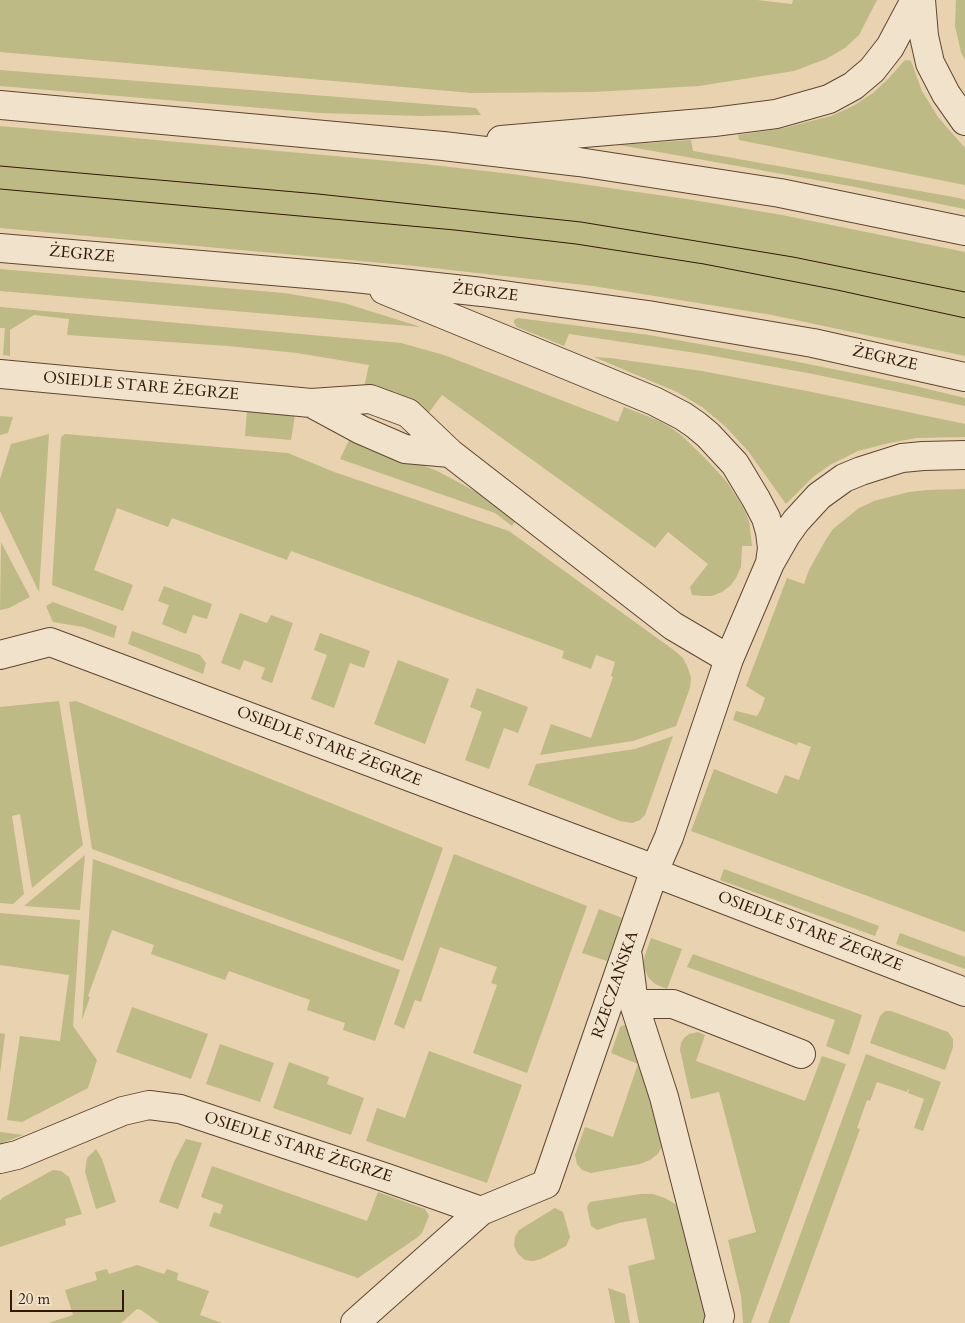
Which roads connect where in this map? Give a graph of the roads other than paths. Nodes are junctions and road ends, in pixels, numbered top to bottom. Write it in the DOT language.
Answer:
graph roads {
  1 [pos="915,0"];
  2 [pos="921,0"];
  3 [pos="0,105"];
  4 [pos="965,121"];
  5 [pos="443,146"];
  6 [pos="965,231"];
  7 [pos="0,248"];
  8 [pos="355,278"];
  9 [pos="0,374"];
  10 [pos="965,377"];
  11 [pos="965,455"];
  12 [pos="770,563"];
  13 [pos="0,655"];
  14 [pos="729,659"];
  15 [pos="655,871"];
  16 [pos="627,952"];
  17 [pos="965,992"];
  18 [pos="634,1004"];
  19 [pos="801,1054"];
  20 [pos="0,1159"];
  21 [pos="481,1211"];
  22 [pos="355,1323"];
  23 [pos="718,1323"];
  1 -- 5 [label="street"];
  2 -- 4 [label="street"];
  3 -- 5 [label="street"];
  5 -- 6 [label="street"];
  7 -- 8 [label="street, ŻEGRZE"];
  8 -- 10 [label="street, ŻEGRZE"];
  8 -- 12 [label="street"];
  9 -- 14 [label="street, OSIEDLE STARE ŻEGRZE"];
  11 -- 12 [label="street"];
  12 -- 14 [label="street, RZECZAŃSKA"];
  13 -- 15 [label="street, OSIEDLE STARE ŻEGRZE"];
  14 -- 15 [label="street, RZECZAŃSKA"];
  15 -- 16 [label="street, RZECZAŃSKA"];
  15 -- 17 [label="street, OSIEDLE STARE ŻEGRZE"];
  16 -- 18 [label="street"];
  16 -- 21 [label="street, RZECZAŃSKA"];
  18 -- 19 [label="street"];
  18 -- 23 [label="street"];
  20 -- 21 [label="street, OSIEDLE STARE ŻEGRZE"];
  21 -- 22 [label="street, RZECZAŃSKA"];
}
